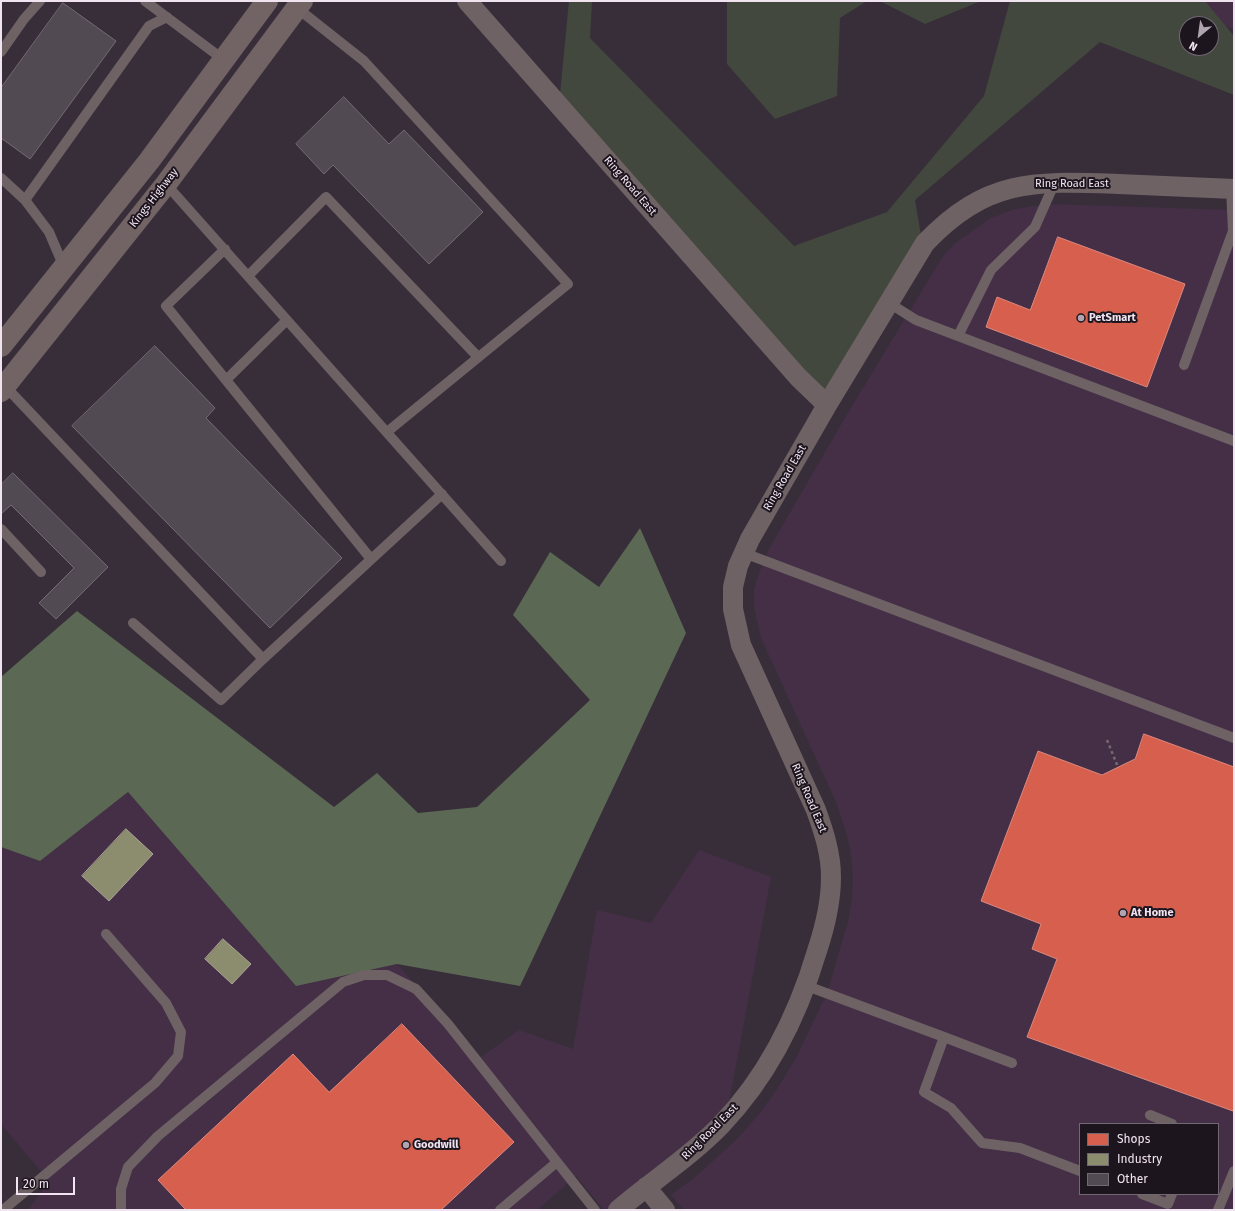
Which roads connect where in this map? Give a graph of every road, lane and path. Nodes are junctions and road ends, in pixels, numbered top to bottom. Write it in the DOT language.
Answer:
graph roads {
  1 [pos="40,1"];
  2 [pos="145,1"];
  3 [pos="267,1"];
  4 [pos="467,1"];
  5 [pos="300,5"];
  6 [pos="167,17"];
  7 [pos="1,52"];
  8 [pos="224,60"];
  9 [pos="1,178"];
  10 [pos="1055,182"];
  11 [pos="166,184"];
  12 [pos="1232,189"];
  13 [pos="25,200"];
  14 [pos="225,249"];
  15 [pos="64,267"];
  16 [pos="248,276"];
  17 [pos="889,303"];
  18 [pos="287,320"];
  19 [pos="958,336"];
  20 [pos="1,346"];
  21 [pos="478,357"];
  22 [pos="1184,365"];
  23 [pos="226,380"];
  24 [pos="3,388"];
  25 [pos="828,405"];
  26 [pos="387,432"];
  27 [pos="1234,441"];
  28 [pos="442,494"];
  29 [pos="1,530"];
  30 [pos="744,553"];
  31 [pos="371,559"];
  32 [pos="501,560"];
  33 [pos="41,572"];
  34 [pos="133,623"];
  35 [pos="263,659"];
  36 [pos="1234,738"];
  37 [pos="1107,740"];
  38 [pos="1118,767"];
  39 [pos="106,934"];
  40 [pos="807,986"];
  41 [pos="944,1037"];
  42 [pos="1012,1063"];
  43 [pos="1150,1115"];
  44 [pos="1170,1123"];
  45 [pos="557,1162"];
  46 [pos="1079,1171"];
  47 [pos="1234,1171"];
  48 [pos="646,1187"];
  49 [pos="1145,1195"];
  50 [pos="1172,1195"];
  51 [pos="3,1210"];
  52 [pos="120,1210"];
  53 [pos="500,1210"];
  54 [pos="595,1210"];
  55 [pos="618,1210"];
  56 [pos="665,1210"];
  57 [pos="1218,1210"];
  1 -- 7 [label="lane"];
  2 -- 6 [label="lane"];
  3 -- 8 [label="main road"];
  4 -- 25 [label="street, Ring Road East"];
  5 -- 11 [label="main road, Kings Highway"];
  5 -- 21 [label="lane"];
  6 -- 8 [label="lane"];
  6 -- 13 [label="lane"];
  8 -- 15 [label="main road"];
  9 -- 13 [label="lane"];
  10 -- 12 [label="street, Ring Road East"];
  10 -- 17 [label="street, Ring Road East"];
  10 -- 19 [label="lane"];
  11 -- 14 [label="lane"];
  11 -- 24 [label="main road, Kings Highway"];
  12 -- 22 [label="lane"];
  13 -- 15 [label="lane"];
  14 -- 16 [label="lane"];
  14 -- 23 [label="lane"];
  15 -- 20 [label="main road"];
  16 -- 18 [label="lane"];
  16 -- 21 [label="lane"];
  17 -- 19 [label="lane"];
  17 -- 25 [label="street, Ring Road East"];
  18 -- 23 [label="lane"];
  18 -- 26 [label="lane"];
  19 -- 27 [label="lane"];
  21 -- 26 [label="lane"];
  23 -- 31 [label="lane"];
  24 -- 35 [label="lane"];
  25 -- 30 [label="street, Ring Road East"];
  26 -- 28 [label="lane"];
  28 -- 31 [label="lane"];
  28 -- 32 [label="lane"];
  29 -- 33 [label="lane"];
  30 -- 36 [label="lane"];
  30 -- 40 [label="street, Ring Road East"];
  31 -- 35 [label="lane"];
  34 -- 35 [label="lane"];
  37 -- 38 [label="path"];
  39 -- 51 [label="lane"];
  40 -- 41 [label="lane"];
  40 -- 48 [label="street, Ring Road East"];
  41 -- 42 [label="lane"];
  41 -- 46 [label="lane"];
  43 -- 44 [label="lane"];
  45 -- 52 [label="lane"];
  45 -- 53 [label="lane"];
  45 -- 54 [label="lane"];
  47 -- 57 [label="lane"];
  48 -- 55 [label="street, Ring Road East"];
  48 -- 56 [label="street"];
  49 -- 50 [label="lane"];
}
